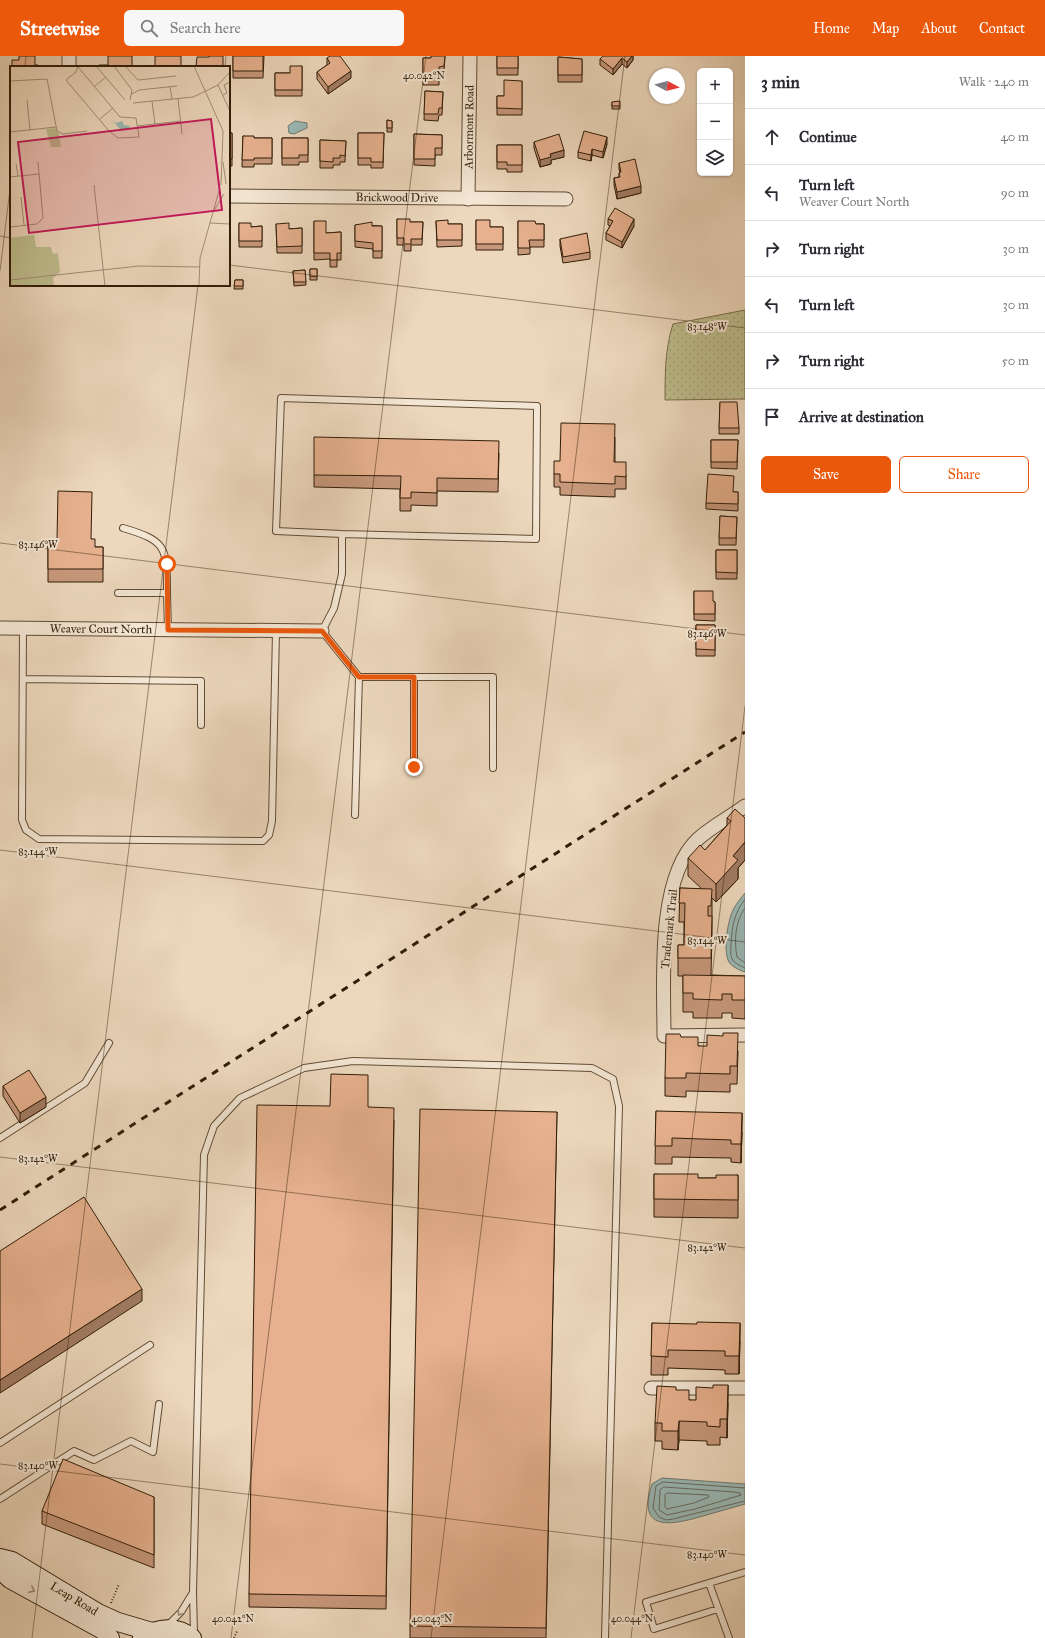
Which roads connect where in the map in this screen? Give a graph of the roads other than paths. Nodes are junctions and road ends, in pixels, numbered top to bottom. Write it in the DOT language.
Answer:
graph roads {
  1 [pos="470,56"];
  2 [pos="230,196"];
  3 [pos="468,199"];
  4 [pos="566,199"];
  5 [pos="122,528"];
  6 [pos="342,534"];
  7 [pos="118,592"];
  8 [pos="168,592"];
  9 [pos="0,628"];
  10 [pos="23,628"];
  11 [pos="168,630"];
  12 [pos="276,631"];
  13 [pos="322,631"];
  14 [pos="359,677"];
  15 [pos="414,677"];
  16 [pos="23,679"];
  17 [pos="201,725"];
  18 [pos="414,767"];
  19 [pos="493,768"];
  20 [pos="745,806"];
  21 [pos="355,815"];
  22 [pos="745,1035"];
  23 [pos="109,1043"];
  24 [pos="0,1138"];
  25 [pos="150,1345"];
  26 [pos="651,1388"];
  27 [pos="745,1388"];
  28 [pos="159,1404"];
  29 [pos="0,1443"];
  30 [pos="0,1499"];
  31 [pos="0,1558"];
  32 [pos="0,1569"];
  33 [pos="745,1572"];
  34 [pos="709,1583"];
  35 [pos="193,1592"];
  36 [pos="718,1609"];
  37 [pos="152,1633"];
  38 [pos="110,1638"];
  39 [pos="192,1638"];
  40 [pos="195,1638"];
  41 [pos="605,1638"];
  42 [pos="729,1638"];
  1 -- 3 [label="street, Arbormont Road"];
  2 -- 3 [label="street, Brickwood Drive"];
  3 -- 4 [label="street, Brickwood Drive"];
  5 -- 8 [label="lane"];
  6 -- 6 [label="lane"];
  6 -- 13 [label="lane"];
  7 -- 8 [label="lane"];
  8 -- 11 [label="lane"];
  9 -- 10 [label="street, Weaver Court North"];
  10 -- 11 [label="street, Weaver Court North"];
  10 -- 16 [label="lane"];
  11 -- 12 [label="street, Weaver Court North"];
  12 -- 13 [label="street, Weaver Court North"];
  12 -- 16 [label="lane"];
  13 -- 14 [label="lane"];
  14 -- 15 [label="lane"];
  14 -- 21 [label="lane"];
  15 -- 18 [label="lane"];
  15 -- 19 [label="lane"];
  16 -- 17 [label="lane"];
  20 -- 22 [label="street, Trademark Trail"];
  23 -- 24 [label="lane"];
  25 -- 29 [label="lane"];
  26 -- 27 [label="street"];
  28 -- 30 [label="lane"];
  31 -- 37 [label="street, Leap Road"];
  32 -- 38 [label="street, Leap Road, one-way"];
  33 -- 34 [label="lane"];
  34 -- 36 [label="lane"];
  34 -- 36 [label="lane"];
  35 -- 37 [label="lane, one-way"];
  35 -- 40 [label="lane"];
  35 -- 41 [label="lane"];
  36 -- 42 [label="lane"];
  37 -- 39 [label="street, Leap Road"];
}
